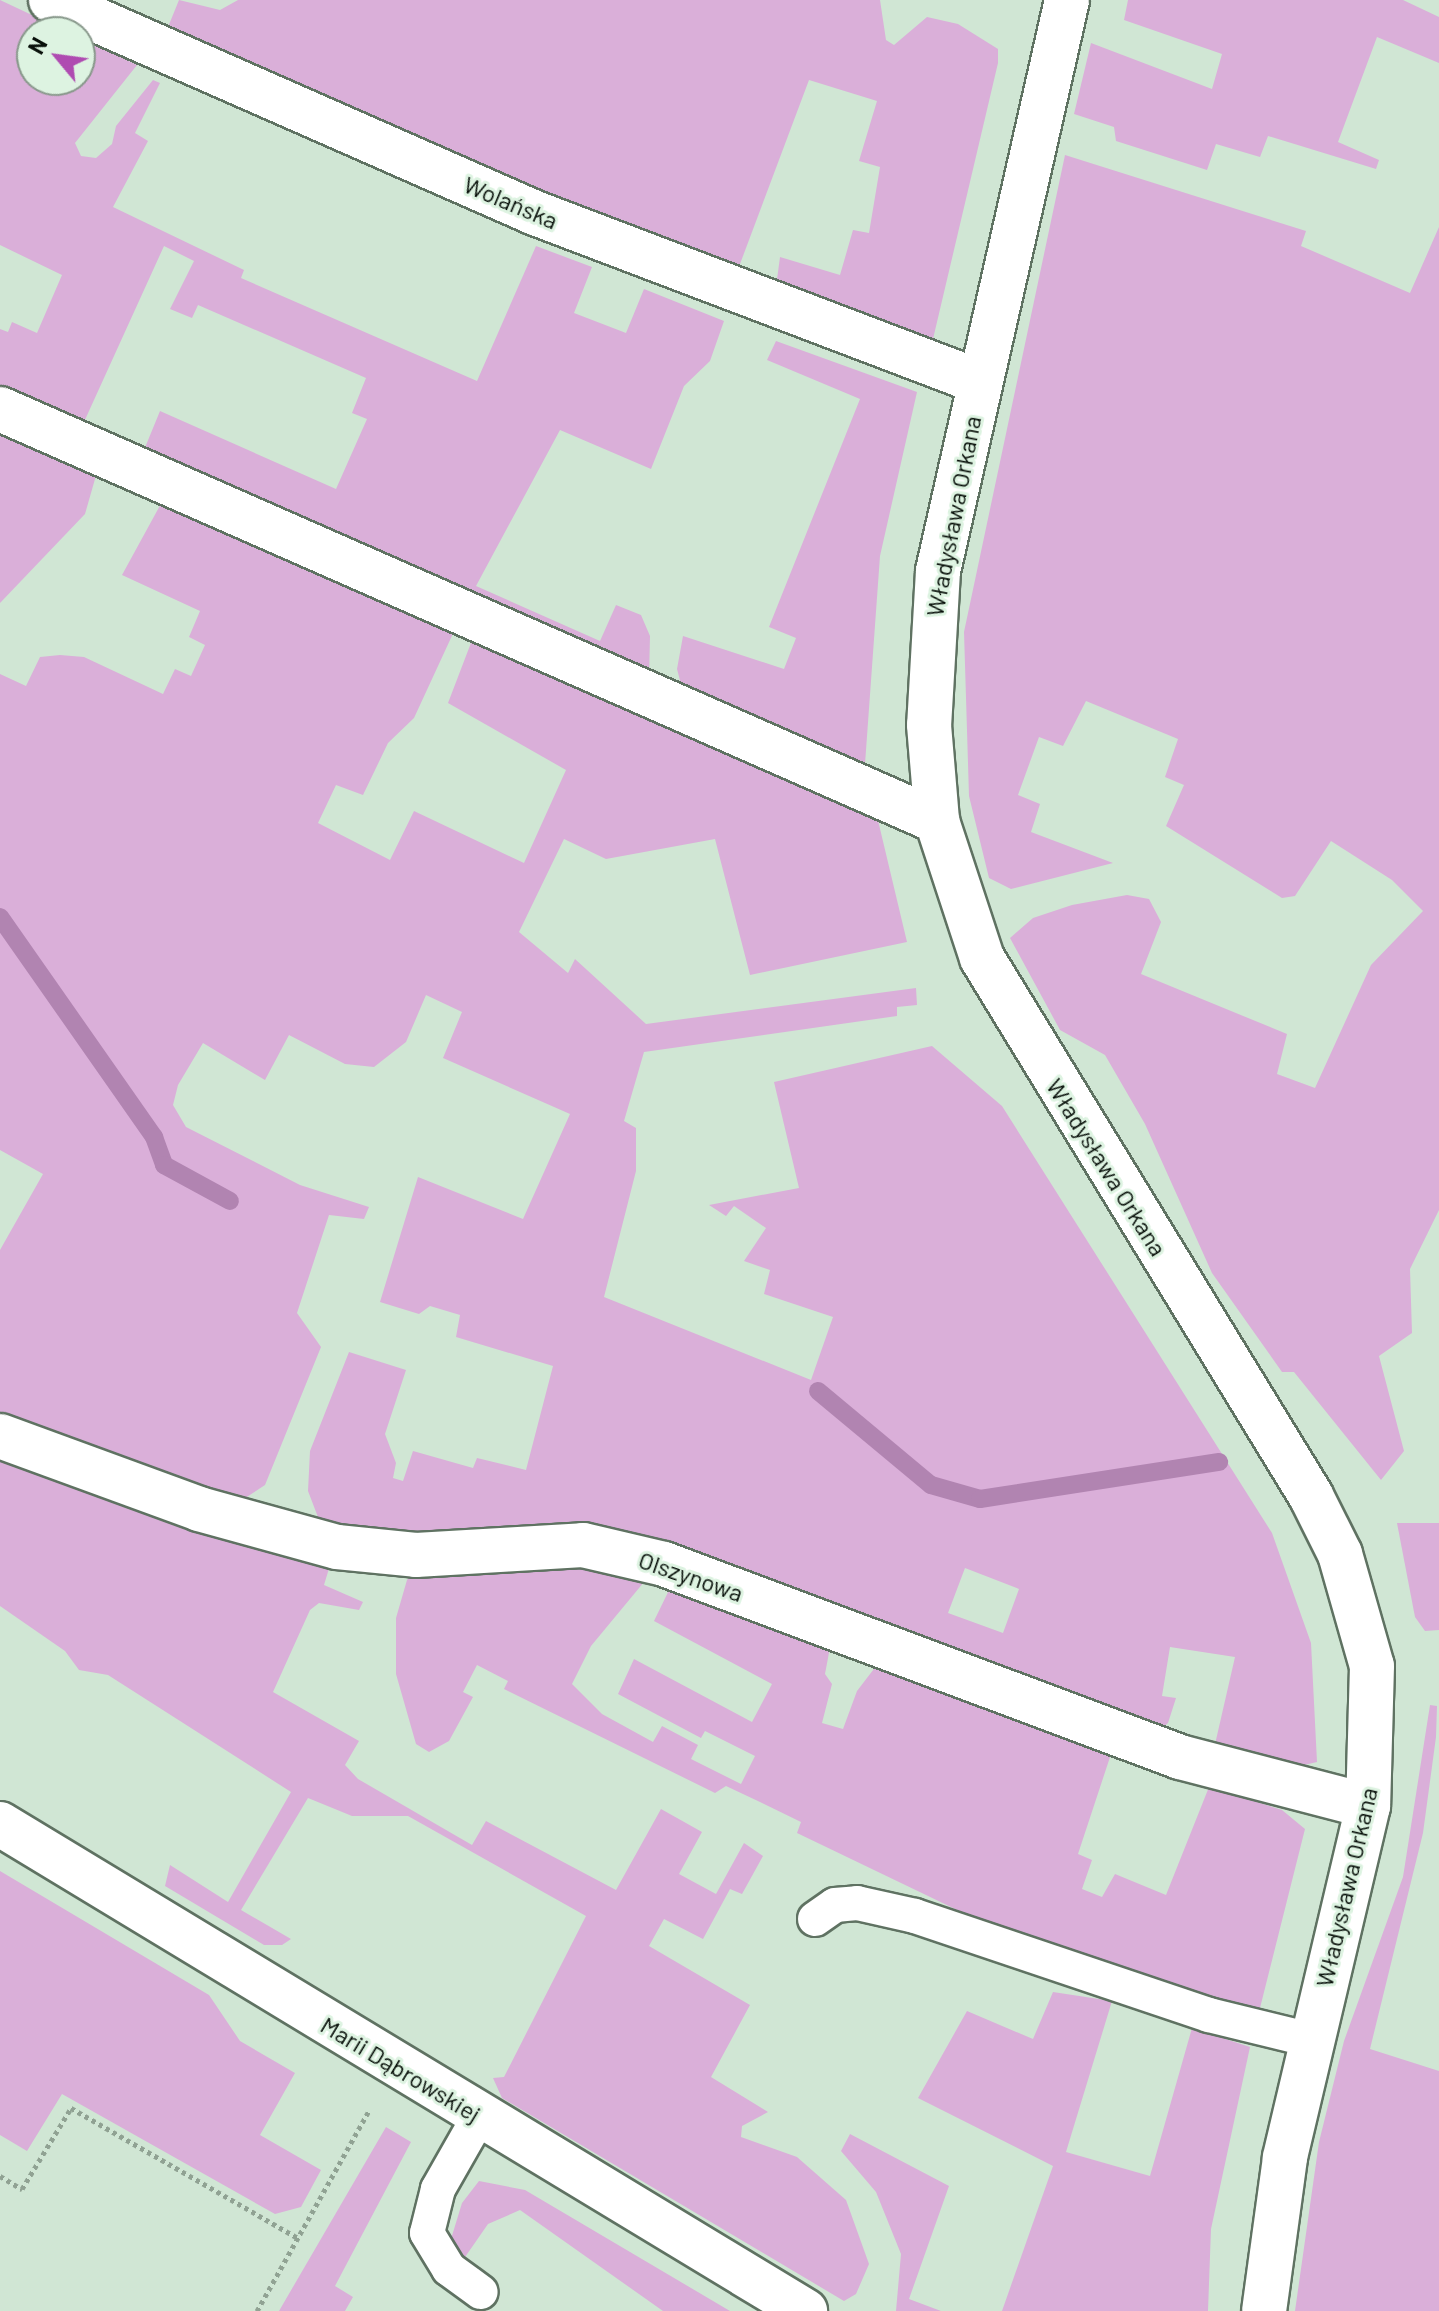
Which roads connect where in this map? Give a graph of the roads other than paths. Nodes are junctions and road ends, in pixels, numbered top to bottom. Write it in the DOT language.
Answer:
graph roads {
  1 [pos="51,0"];
  2 [pos="1067,0"];
  3 [pos="979,382"];
  4 [pos="0,409"];
  5 [pos="937,821"];
  6 [pos="0,1436"];
  7 [pos="1368,1806"];
  8 [pos="0,1824"];
  9 [pos="815,1919"];
  10 [pos="1311,2040"];
  11 [pos="479,2117"];
  12 [pos="481,2292"];
  13 [pos="805,2311"];
  14 [pos="1264,2311"];
  1 -- 3 [label="street, Wolańska"];
  2 -- 3 [label="street, Władysława Orkana"];
  3 -- 5 [label="street, Władysława Orkana"];
  4 -- 5 [label="street"];
  5 -- 7 [label="street, Władysława Orkana"];
  6 -- 7 [label="street, Olszynowa"];
  7 -- 10 [label="street, Władysława Orkana"];
  8 -- 11 [label="street, Marii Dąbrowskiej"];
  9 -- 10 [label="lane"];
  10 -- 14 [label="street, Władysława Orkana"];
  11 -- 12 [label="lane"];
  11 -- 13 [label="street, Marii Dąbrowskiej"];
}
